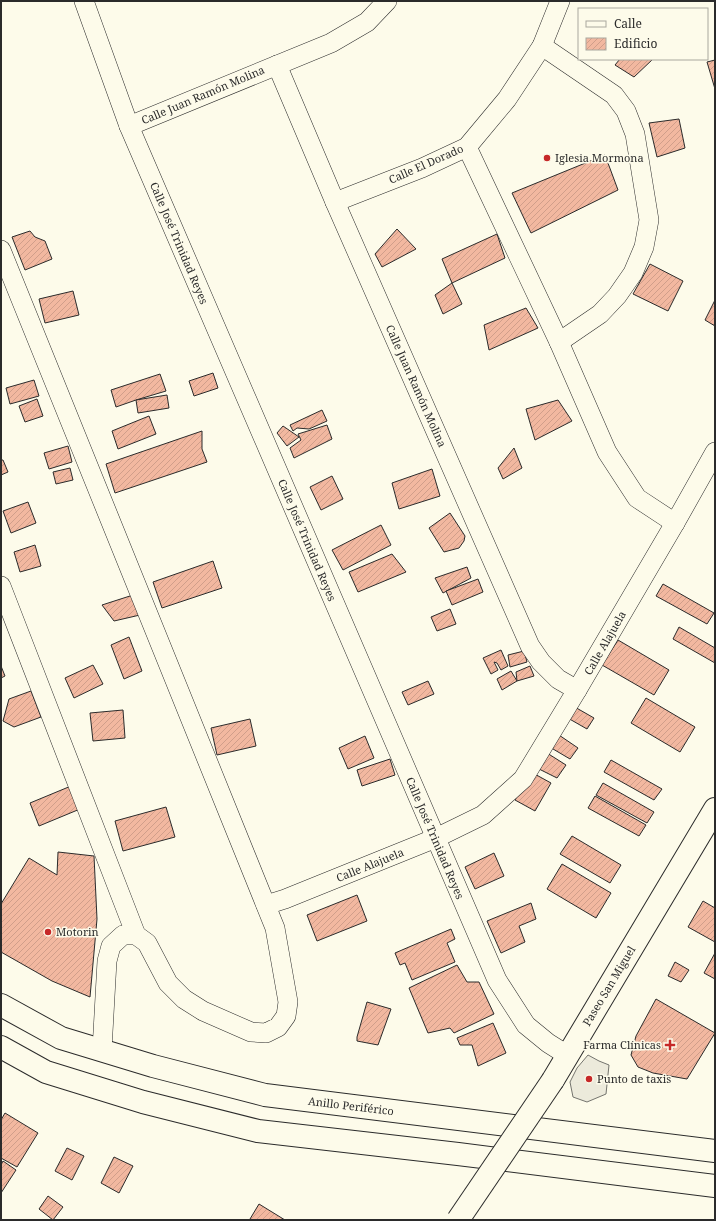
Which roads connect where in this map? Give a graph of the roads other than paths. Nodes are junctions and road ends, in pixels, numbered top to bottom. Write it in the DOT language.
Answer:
graph roads {
  1 [pos="84,1"];
  2 [pos="387,1"];
  3 [pos="560,1"];
  4 [pos="542,46"];
  5 [pos="277,64"];
  6 [pos="129,126"];
  7 [pos="467,147"];
  8 [pos="335,202"];
  9 [pos="1,250"];
  10 [pos="559,342"];
  11 [pos="715,452"];
  12 [pos="675,522"];
  13 [pos="1,586"];
  14 [pos="578,690"];
  15 [pos="715,809"];
  16 [pos="436,838"];
  17 [pos="266,904"];
  18 [pos="136,935"];
  19 [pos="1,1005"];
  20 [pos="1,1047"];
  21 [pos="102,1050"];
  22 [pos="567,1055"];
  23 [pos="715,1151"];
  24 [pos="715,1186"];
  25 [pos="458,1220"];
  1 -- 6 [label="street, Calle José Trinidad Reyes"];
  2 -- 5 [label="street, Calle Juan Ramón Molina"];
  3 -- 4 [label="street, Calle El Dorado"];
  4 -- 7 [label="street, Calle El Dorado"];
  4 -- 10 [label="street"];
  5 -- 6 [label="street, Calle Juan Ramón Molina"];
  5 -- 8 [label="street, Calle Juan Ramón Molina"];
  6 -- 16 [label="street, Calle José Trinidad Reyes"];
  7 -- 8 [label="street, Calle El Dorado"];
  7 -- 10 [label="street"];
  8 -- 14 [label="street, Calle Juan Ramón Molina"];
  9 -- 17 [label="street"];
  10 -- 12 [label="street"];
  11 -- 12 [label="street, Calle Alajuela"];
  12 -- 14 [label="street, Calle Alajuela"];
  13 -- 18 [label="street"];
  14 -- 16 [label="street, Calle Alajuela"];
  15 -- 22 [label="main road, Paseo San Miguel"];
  16 -- 17 [label="street, Calle Alajuela"];
  16 -- 22 [label="street, Calle José Trinidad Reyes"];
  17 -- 18 [label="street"];
  18 -- 21 [label="street"];
  19 -- 21 [label="main road, Anillo Periférico"];
  20 -- 24 [label="main road"];
  21 -- 23 [label="main road, Anillo Periférico"];
  22 -- 25 [label="main road, Paseo San Miguel, bridge"];
}
